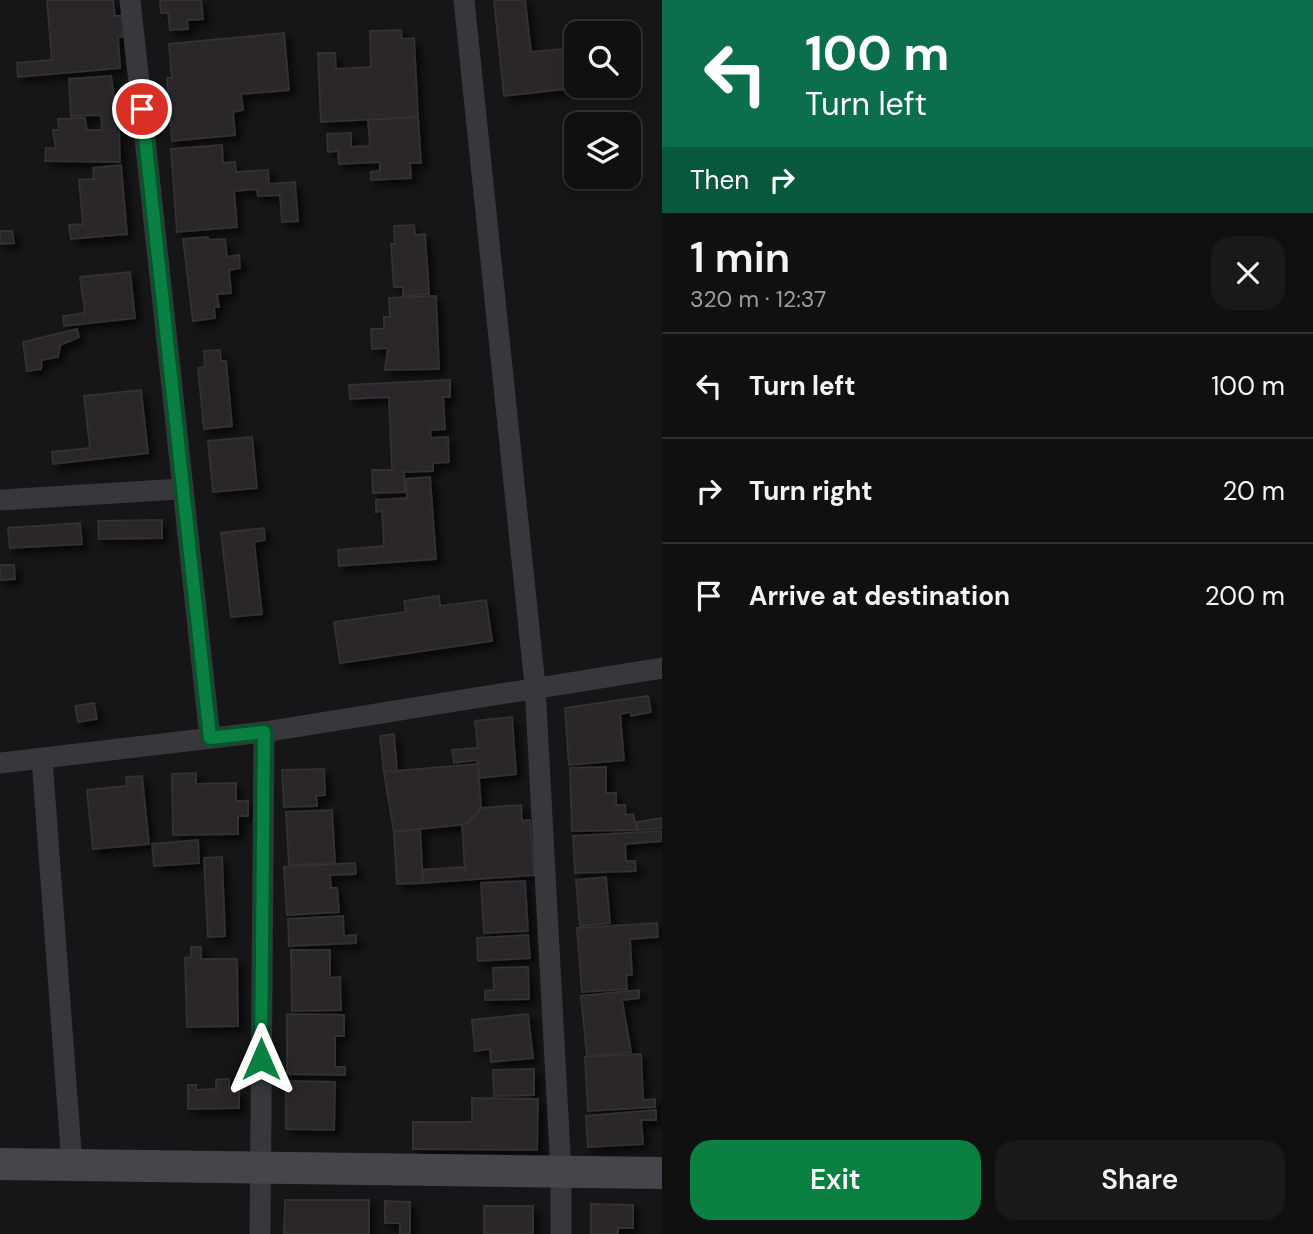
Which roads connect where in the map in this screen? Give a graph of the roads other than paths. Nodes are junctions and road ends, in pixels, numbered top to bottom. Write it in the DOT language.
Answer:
graph roads {
  1 [pos="131,0"];
  2 [pos="464,0"];
  3 [pos="181,489"];
  4 [pos="0,500"];
  5 [pos="662,668"];
  6 [pos="535,686"];
  7 [pos="264,732"];
  8 [pos="210,738"];
  9 [pos="42,759"];
  10 [pos="0,763"];
  11 [pos="0,1164"];
  12 [pos="72,1165"];
  13 [pos="260,1167"];
  14 [pos="561,1172"];
  15 [pos="662,1173"];
  16 [pos="260,1234"];
  17 [pos="561,1234"];
  1 -- 3 [label="street"];
  2 -- 6 [label="street"];
  3 -- 4 [label="street"];
  3 -- 8 [label="street"];
  5 -- 6 [label="street"];
  6 -- 7 [label="street"];
  6 -- 14 [label="street"];
  7 -- 8 [label="street"];
  7 -- 13 [label="street"];
  8 -- 9 [label="street"];
  9 -- 10 [label="street"];
  9 -- 12 [label="street"];
  11 -- 12 [label="main road"];
  12 -- 13 [label="main road"];
  13 -- 14 [label="main road"];
  13 -- 16 [label="street"];
  14 -- 15 [label="main road"];
  14 -- 17 [label="street"];
}
